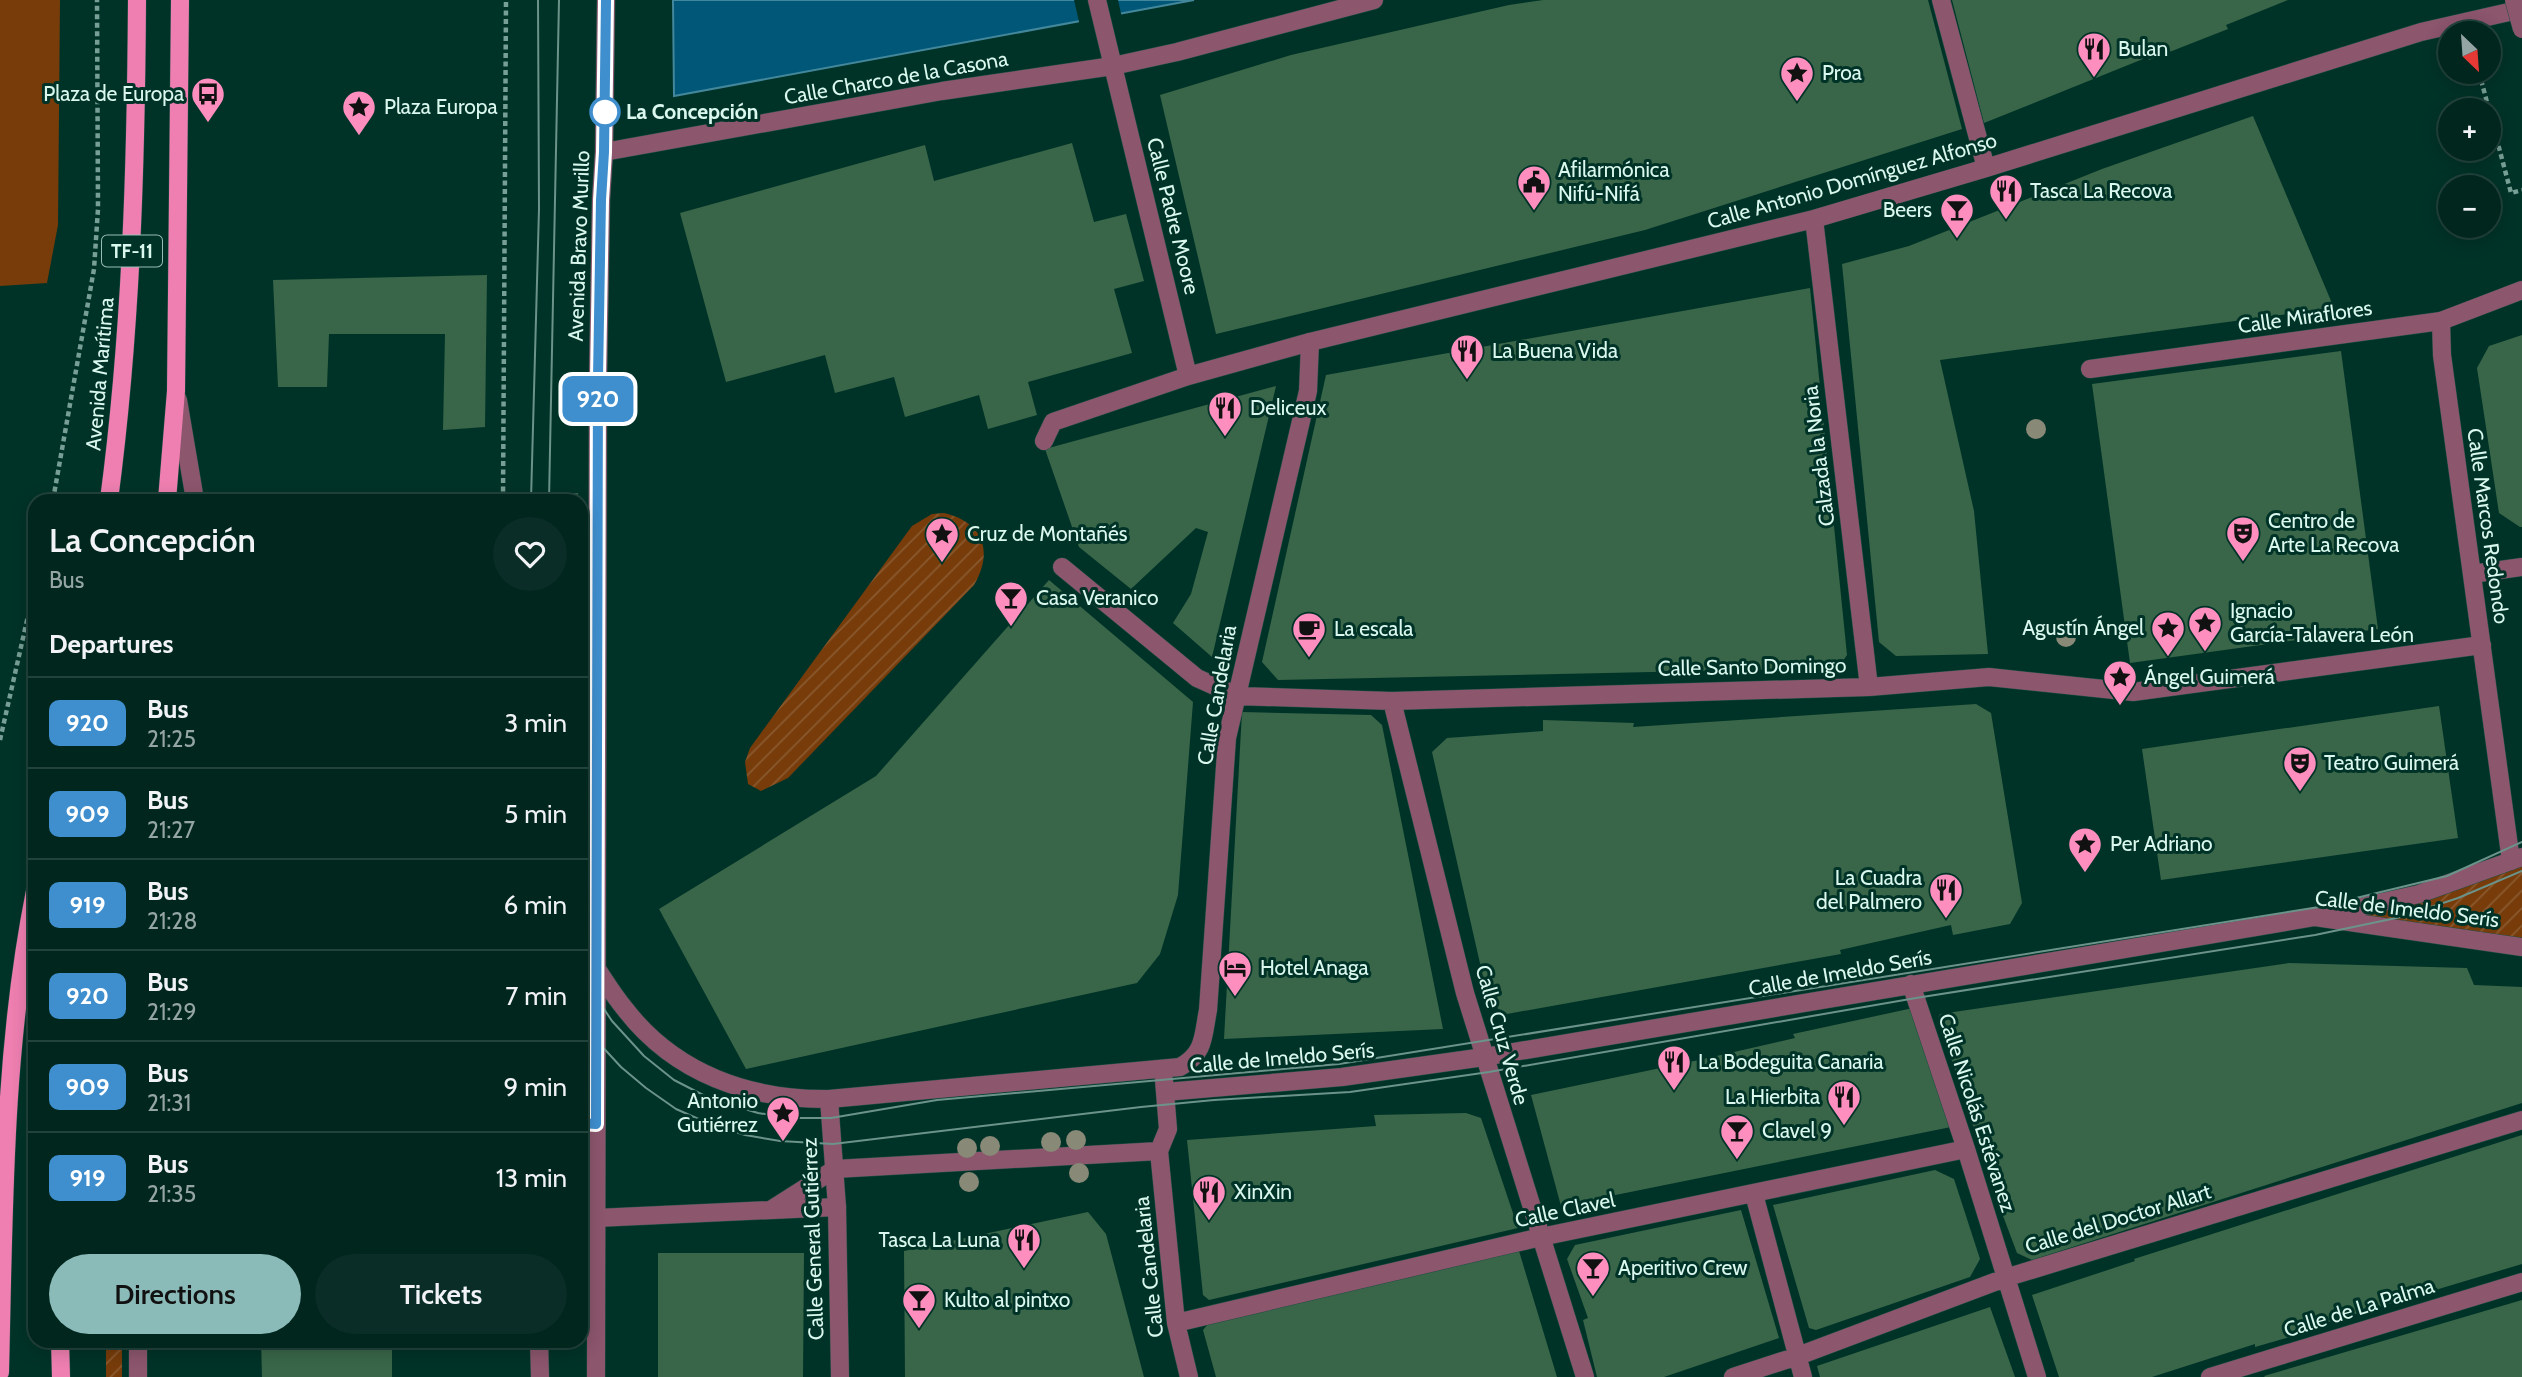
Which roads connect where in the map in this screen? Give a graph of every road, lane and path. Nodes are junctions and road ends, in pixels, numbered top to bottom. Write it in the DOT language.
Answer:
graph roads {
  1 [pos="97,0"];
  2 [pos="136,0"];
  3 [pos="180,0"];
  4 [pos="506,0"];
  5 [pos="606,0"];
  6 [pos="1097,0"];
  7 [pos="1374,0"];
  8 [pos="1941,0"];
  9 [pos="2514,0"];
  10 [pos="2522,9"];
  11 [pos="2522,29"];
  12 [pos="1113,66"];
  13 [pos="2482,84"];
  14 [pos="604,152"];
  15 [pos="1986,168"];
  16 [pos="2522,190"];
  17 [pos="1814,219"];
  18 [pos="2522,290"];
  19 [pos="2441,321"];
  20 [pos="1310,342"];
  21 [pos="2090,369"];
  22 [pos="1188,376"];
  23 [pos="176,391"];
  24 [pos="1044,441"];
  25 [pos="54,494"];
  26 [pos="110,494"];
  27 [pos="167,494"];
  28 [pos="194,494"];
  29 [pos="503,494"];
  30 [pos="1062,567"];
  31 [pos="2522,567"];
  32 [pos="2472,574"];
  33 [pos="28,615"];
  34 [pos="2482,645"];
  35 [pos="1869,687"];
  36 [pos="1237,696"];
  37 [pos="1392,701"];
  38 [pos="0,740"];
  39 [pos="589,760"];
  40 [pos="2517,859"];
  41 [pos="2315,917"];
  42 [pos="28,925"];
  43 [pos="2522,947"];
  44 [pos="597,969"];
  45 [pos="1911,984"];
  46 [pos="1484,1057"];
  47 [pos="1193,1060"];
  48 [pos="1164,1069"];
  49 [pos="1165,1092"];
  50 [pos="829,1099"];
  51 [pos="2522,1120"];
  52 [pos="589,1124"];
  53 [pos="1966,1149"];
  54 [pos="1159,1151"];
  55 [pos="835,1169"];
  56 [pos="1754,1194"];
  57 [pos="588,1201"];
  58 [pos="837,1207"];
  59 [pos="772,1209"];
  60 [pos="596,1214"];
  61 [pos="1541,1237"];
  62 [pos="2005,1278"];
  63 [pos="2522,1282"];
  64 [pos="1175,1324"];
  65 [pos="60,1348"];
  66 [pos="138,1348"];
  67 [pos="540,1348"];
  68 [pos="1797,1356"];
  69 [pos="0,1373"];
  70 [pos="61,1377"];
  71 [pos="138,1377"];
  72 [pos="540,1377"];
  73 [pos="596,1377"];
  74 [pos="840,1377"];
  75 [pos="1189,1377"];
  76 [pos="1585,1377"];
  77 [pos="1733,1377"];
  78 [pos="1803,1377"];
  79 [pos="2037,1377"];
  80 [pos="2210,1377"];
  1 -- 25 [label="path"];
  2 -- 26 [label="main road, Avenida Marítima / TF-11"];
  3 -- 23 [label="main road, TF-11"];
  4 -- 29 [label="path"];
  5 -- 14 [label="street, Avenida Bravo Murillo"];
  6 -- 12 [label="street, Calle Padre Moore"];
  7 -- 12 [label="street, Calle Charco de la Casona"];
  8 -- 15 [label="street"];
  9 -- 11 [label="street, bridge"];
  10 -- 15 [label="street, Calle Antonio Domínguez Alfonso"];
  12 -- 14 [label="street, Calle Charco de la Casona"];
  12 -- 22 [label="street, Calle Padre Moore"];
  13 -- 16 [label="path"];
  14 -- 39 [label="street, Avenida Bravo Murillo"];
  15 -- 17 [label="street, Calle Antonio Domínguez Alfonso"];
  17 -- 20 [label="street, Calle Antonio Domínguez Alfonso"];
  17 -- 35 [label="street, Calzada la Noria"];
  18 -- 19 [label="street, Calle Miraflores"];
  19 -- 21 [label="street, Calle Miraflores"];
  19 -- 32 [label="street, Calle Marcos Redondo"];
  20 -- 22 [label="street, Calle Antonio Domínguez Alfonso"];
  20 -- 36 [label="street, Calle Candelaria"];
  22 -- 24 [label="street, Calle Antonio Domínguez Alfonso"];
  23 -- 27 [label="main road, TF-11"];
  23 -- 28 [label="street"];
  30 -- 36 [label="street, Calle Santo Domingo"];
  31 -- 32 [label="street"];
  32 -- 34 [label="street, Calle Marcos Redondo"];
  33 -- 38 [label="path"];
  34 -- 35 [label="street, Calle Santo Domingo"];
  34 -- 40 [label="street, Calle Marcos Redondo"];
  35 -- 37 [label="street, Calle Santo Domingo"];
  36 -- 37 [label="street, Calle Santo Domingo"];
  36 -- 47 [label="street, Calle Candelaria"];
  37 -- 46 [label="street, Calle Cruz Verde"];
  39 -- 44 [label="street, Avenida Bravo Murillo"];
  40 -- 41 [label="street"];
  41 -- 43 [label="street, Calle de Imeldo Serís"];
  41 -- 45 [label="street, Calle de Imeldo Serís"];
  42 -- 69 [label="main road"];
  44 -- 50 [label="street, Calle de Imeldo Serís"];
  44 -- 52 [label="street, Avenida Bravo Murillo"];
  45 -- 46 [label="street, Calle de Imeldo Serís"];
  45 -- 53 [label="street, Calle Nicolás Estévanez"];
  46 -- 49 [label="street, Calle de Imeldo Serís"];
  46 -- 61 [label="street, Calle Cruz Verde"];
  47 -- 48 [label="street, Calle de Imeldo Serís"];
  48 -- 49 [label="street, Calle Candelaria"];
  48 -- 50 [label="street, Calle de Imeldo Serís"];
  49 -- 54 [label="street, Calle Candelaria"];
  50 -- 55 [label="street, Calle General Gutiérrez"];
  51 -- 62 [label="street, Calle del Doctor Allart"];
  52 -- 60 [label="street, Avenida Bravo Murillo"];
  53 -- 56 [label="street, Calle Clavel"];
  53 -- 62 [label="street, Calle Nicolás Estévanez"];
  54 -- 55 [label="street"];
  54 -- 64 [label="street, Calle Candelaria"];
  55 -- 58 [label="street, Calle General Gutiérrez"];
  55 -- 59 [label="street"];
  56 -- 61 [label="street, Calle Clavel"];
  56 -- 68 [label="street"];
  57 -- 60 [label="street"];
  58 -- 59 [label="street"];
  58 -- 74 [label="street, Calle General Gutiérrez"];
  59 -- 60 [label="street"];
  60 -- 73 [label="street, Avenida Bravo Murillo"];
  61 -- 64 [label="street, Calle Clavel"];
  61 -- 76 [label="street, Calle Cruz Verde"];
  62 -- 68 [label="street, Calle del Doctor Allart"];
  62 -- 79 [label="street, Calle Nicolás Estévanez"];
  63 -- 80 [label="street, Calle de La Palma"];
  64 -- 75 [label="street, Calle Candelaria"];
  65 -- 70 [label="main road"];
  66 -- 71 [label="street"];
  67 -- 72 [label="street"];
  68 -- 77 [label="street, Calle del Doctor Allart"];
  68 -- 78 [label="street"];
}
